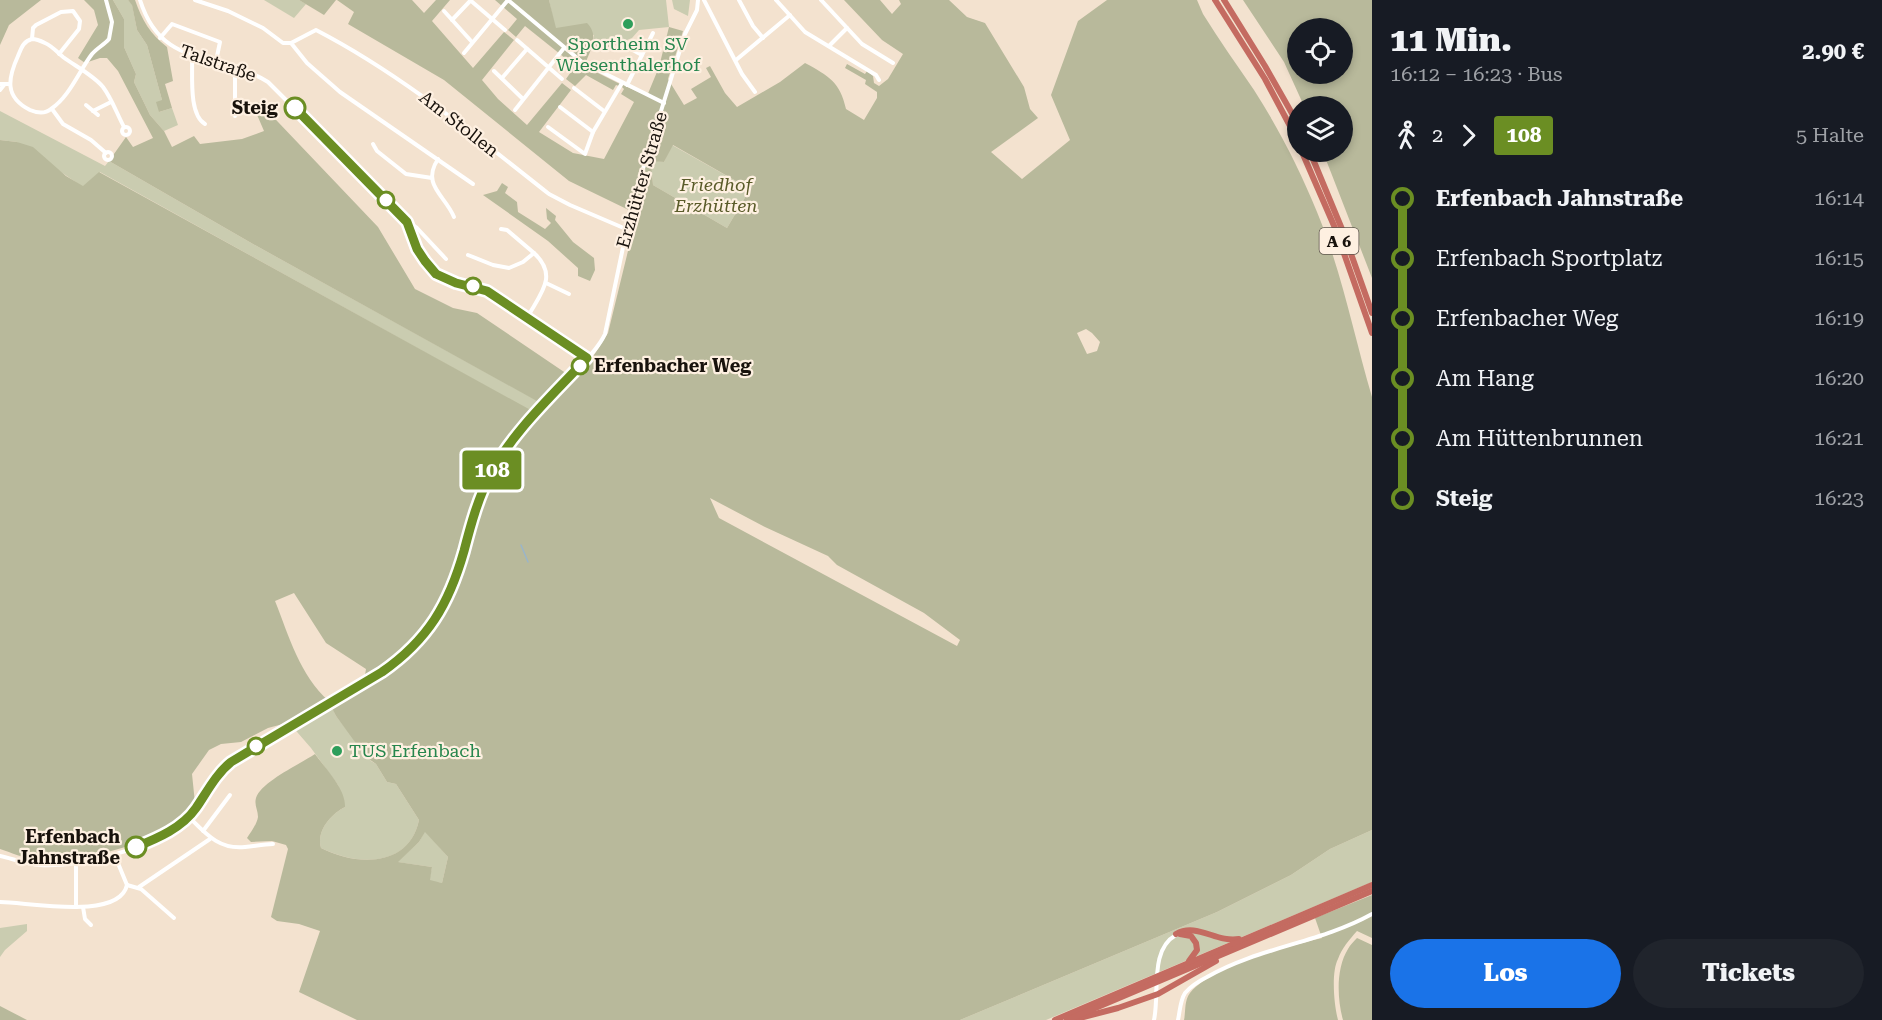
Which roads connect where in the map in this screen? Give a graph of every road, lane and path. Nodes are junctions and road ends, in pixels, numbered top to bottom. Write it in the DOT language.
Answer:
graph roads {
  1 [pos="106,0"];
  2 [pos="140,0"];
  3 [pos="195,0"];
  4 [pos="470,0"];
  5 [pos="508,0"];
  6 [pos="698,0"];
  7 [pos="704,0"];
  8 [pos="739,0"];
  9 [pos="776,0"];
  10 [pos="821,0"];
  11 [pos="1215,0"];
  12 [pos="1224,0"];
  13 [pos="444,11"];
  14 [pos="790,15"];
  15 [pos="492,19"];
  16 [pos="452,20"];
  17 [pos="847,28"];
  18 [pos="505,30"];
  19 [pos="653,33"];
  20 [pos="160,38"];
  21 [pos="763,38"];
  22 [pos="32,39"];
  23 [pos="518,40"];
  24 [pos="472,42"];
  25 [pos="291,43"];
  26 [pos="829,46"];
  27 [pos="564,48"];
  28 [pos="629,48"];
  29 [pos="526,49"];
  30 [pos="464,53"];
  31 [pos="59,54"];
  32 [pos="192,55"];
  33 [pos="642,55"];
  34 [pos="736,60"];
  35 [pos="216,61"];
  36 [pos="893,63"];
  37 [pos="235,66"];
  38 [pos="548,68"];
  39 [pos="1263,68"];
  40 [pos="81,70"];
  41 [pos="494,71"];
  42 [pos="502,78"];
  43 [pos="1269,78"];
  44 [pos="562,80"];
  45 [pos="879,80"];
  46 [pos="5,84"];
  47 [pos="625,84"];
  48 [pos="574,88"];
  49 [pos="0,90"];
  50 [pos="755,92"];
  51 [pos="523,99"];
  52 [pos="111,102"];
  53 [pos="664,103"];
  54 [pos="86,105"];
  55 [pos="560,107"];
  56 [pos="1287,107"];
  57 [pos="52,109"];
  58 [pos="515,110"];
  59 [pos="93,111"];
  60 [pos="604,111"];
  61 [pos="98,115"];
  62 [pos="236,116"];
  63 [pos="1287,117"];
  64 [pos="205,124"];
  65 [pos="548,126"];
  66 [pos="124,128"];
  67 [pos="593,132"];
  68 [pos="373,144"];
  69 [pos="106,153"];
  70 [pos="438,159"];
  71 [pos="1306,162"];
  72 [pos="1314,162"];
  73 [pos="432,178"];
  74 [pos="473,184"];
  75 [pos="454,217"];
  76 [pos="407,222"];
  77 [pos="501,229"];
  78 [pos="626,229"];
  79 [pos="534,253"];
  80 [pos="468,255"];
  81 [pos="446,259"];
  82 [pos="546,283"];
  83 [pos="569,294"];
  84 [pos="1372,313"];
  85 [pos="527,318"];
  86 [pos="1372,333"];
  87 [pos="587,358"];
  88 [pos="230,795"];
  89 [pos="189,817"];
  90 [pos="203,831"];
  91 [pos="210,839"];
  92 [pos="273,844"];
  93 [pos="115,855"];
  94 [pos="0,856"];
  95 [pos="76,862"];
  96 [pos="127,885"];
  97 [pos="1372,885"];
  98 [pos="139,887"];
  99 [pos="1372,891"];
  100 [pos="0,902"];
  101 [pos="76,907"];
  102 [pos="83,907"];
  103 [pos="1317,911"];
  104 [pos="1372,914"];
  105 [pos="1305,917"];
  106 [pos="174,918"];
  107 [pos="91,926"];
  108 [pos="1176,934"];
  109 [pos="1244,940"];
  110 [pos="1222,954"];
  111 [pos="1187,964"];
  112 [pos="1166,975"];
  113 [pos="1149,982"];
  114 [pos="1158,994"];
  115 [pos="1055,1020"];
  116 [pos="1067,1020"];
  117 [pos="1154,1020"];
  118 [pos="1178,1020"];
  1 -- 40 [label="street"];
  2 -- 20 [label="street, Talstraße"];
  3 -- 25 [label="street"];
  4 -- 15 [label="street"];
  4 -- 16 [label="street"];
  5 -- 15 [label="street"];
  5 -- 27 [label="street"];
  6 -- 53 [label="street, Erzhütter Straße"];
  7 -- 34 [label="street"];
  8 -- 21 [label="street"];
  9 -- 14 [label="street"];
  10 -- 17 [label="street"];
  11 -- 39 [label="highway"];
  12 -- 39 [label="highway"];
  13 -- 16 [label="street"];
  14 -- 21 [label="street"];
  14 -- 26 [label="street"];
  15 -- 18 [label="street"];
  15 -- 24 [label="street"];
  16 -- 24 [label="street"];
  17 -- 26 [label="street"];
  17 -- 36 [label="street"];
  19 -- 33 [label="street"];
  20 -- 32 [label="street, Talstraße"];
  20 -- 35 [label="street"];
  21 -- 34 [label="street"];
  22 -- 31 [label="street"];
  22 -- 31 [label="street"];
  22 -- 46 [label="street"];
  23 -- 29 [label="street"];
  24 -- 30 [label="street"];
  25 -- 70 [label="street"];
  25 -- 78 [label="street, Am Stollen"];
  26 -- 45 [label="street"];
  27 -- 38 [label="street"];
  27 -- 47 [label="street"];
  28 -- 33 [label="street"];
  29 -- 38 [label="street"];
  29 -- 42 [label="street"];
  31 -- 40 [label="street"];
  32 -- 35 [label="street, Talstraße"];
  32 -- 64 [label="street"];
  33 -- 47 [label="street"];
  34 -- 50 [label="street"];
  35 -- 37 [label="street, Talstraße"];
  37 -- 62 [label="street"];
  37 -- 76 [label="street, Talstraße"];
  38 -- 44 [label="street"];
  38 -- 51 [label="street"];
  39 -- 43 [label="highway"];
  40 -- 52 [label="street"];
  40 -- 57 [label="street"];
  41 -- 42 [label="street"];
  42 -- 51 [label="street"];
  43 -- 56 [label="highway"];
  43 -- 63 [label="highway"];
  46 -- 49 [label="street"];
  46 -- 57 [label="street"];
  47 -- 53 [label="street"];
  47 -- 60 [label="street"];
  48 -- 60 [label="street"];
  51 -- 58 [label="street"];
  52 -- 59 [label="street"];
  52 -- 66 [label="street"];
  53 -- 78 [label="street, Erzhütter Straße"];
  54 -- 59 [label="street"];
  55 -- 67 [label="street"];
  57 -- 69 [label="street"];
  59 -- 61 [label="street"];
  60 -- 67 [label="street"];
  65 -- 67 [label="street"];
  68 -- 73 [label="street"];
  70 -- 73 [label="street"];
  70 -- 74 [label="street"];
  71 -- 86 [label="highway, A 6"];
  72 -- 84 [label="highway, A 6"];
  73 -- 75 [label="street"];
  76 -- 81 [label="street, Talstraße"];
  76 -- 85 [label="street, Talstraße"];
  77 -- 79 [label="street"];
  78 -- 87 [label="street, Erzhütter Straße"];
  79 -- 80 [label="street"];
  79 -- 82 [label="street"];
  82 -- 83 [label="street"];
  82 -- 85 [label="street"];
  85 -- 87 [label="street, Talstraße"];
  87 -- 89 [label="street, Erzhütter Straße"];
  88 -- 90 [label="street"];
  89 -- 90 [label="street"];
  89 -- 93 [label="street"];
  90 -- 91 [label="street"];
  91 -- 92 [label="street"];
  91 -- 98 [label="street"];
  93 -- 95 [label="street"];
  93 -- 96 [label="street"];
  94 -- 95 [label="street"];
  95 -- 101 [label="street"];
  96 -- 98 [label="street"];
  96 -- 102 [label="street"];
  97 -- 103 [label="highway"];
  98 -- 106 [label="street"];
  99 -- 103 [label="highway"];
  100 -- 101 [label="street"];
  101 -- 102 [label="street"];
  102 -- 107 [label="street"];
  103 -- 105 [label="highway"];
  104 -- 118 [label="street"];
  105 -- 109 [label="highway"];
  105 -- 110 [label="highway"];
  108 -- 109 [label="highway"];
  108 -- 111 [label="highway"];
  108 -- 114 [label="street"];
  109 -- 111 [label="highway"];
  110 -- 112 [label="highway"];
  110 -- 114 [label="highway"];
  111 -- 112 [label="highway"];
  112 -- 113 [label="highway"];
  113 -- 115 [label="highway"];
  113 -- 116 [label="highway"];
  114 -- 116 [label="highway"];
  114 -- 117 [label="street"];
}
